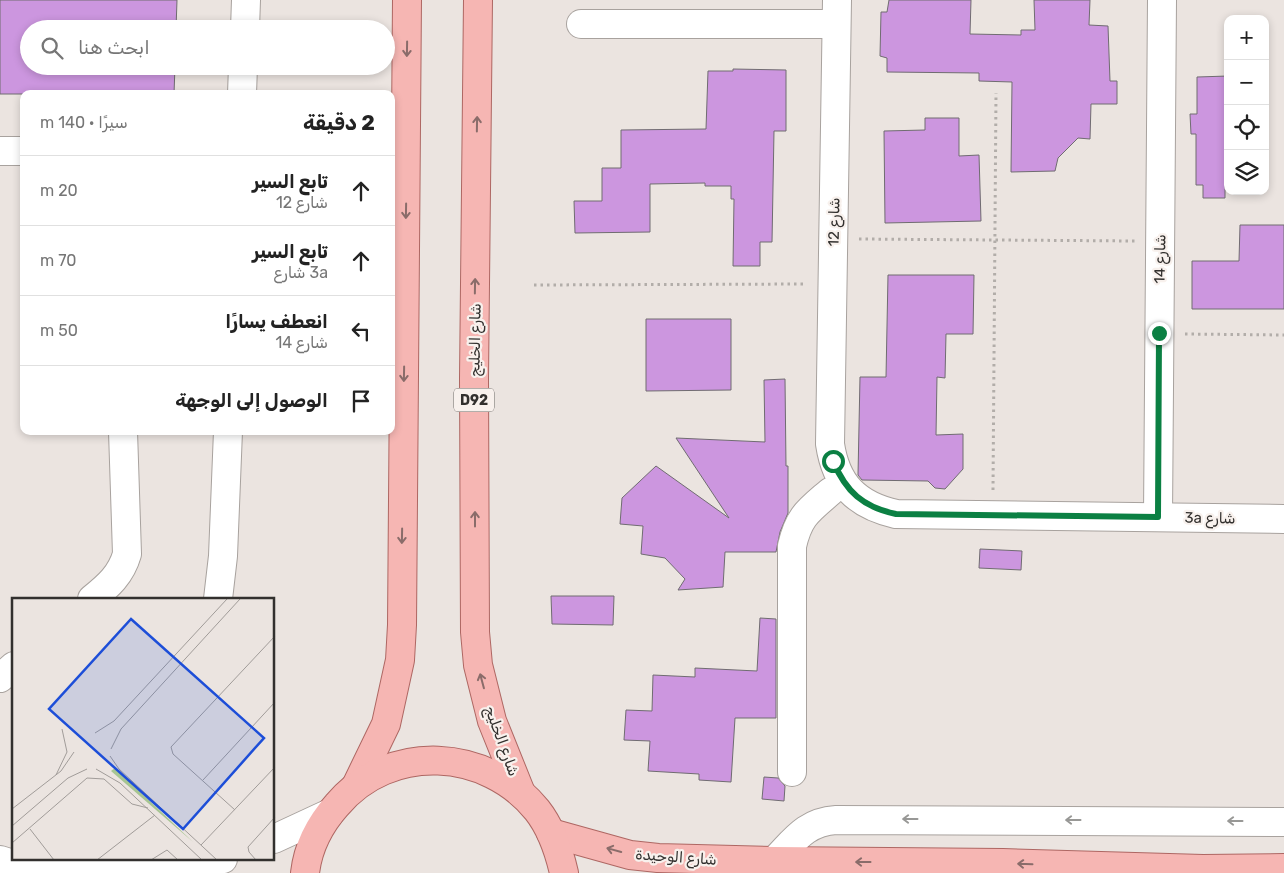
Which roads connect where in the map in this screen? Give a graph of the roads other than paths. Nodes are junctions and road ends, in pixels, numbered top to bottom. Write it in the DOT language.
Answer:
graph roads {
  1 [pos="246,0"];
  2 [pos="408,0"];
  3 [pos="478,0"];
  4 [pos="1162,0"];
  5 [pos="837,12"];
  6 [pos="245,20"];
  7 [pos="581,24"];
  8 [pos="243,75"];
  9 [pos="242,90"];
  10 [pos="0,151"];
  11 [pos="20,151"];
  12 [pos="123,435"];
  13 [pos="228,435"];
  14 [pos="830,444"];
  15 [pos="830,492"];
  16 [pos="896,514"];
  17 [pos="1158,517"];
  18 [pos="1284,519"];
  19 [pos="93,598"];
  20 [pos="218,598"];
  21 [pos="12,668"];
  22 [pos="0,678"];
  23 [pos="792,772"];
  24 [pos="356,786"];
  25 [pos="521,792"];
  26 [pos="330,813"];
  27 [pos="1284,822"];
  28 [pos="551,833"];
  29 [pos="275,839"];
  30 [pos="219,860"];
  31 [pos="9,861"];
  32 [pos="774,861"];
  33 [pos="1284,868"];
  34 [pos="305,873"];
  35 [pos="564,873"];
  1 -- 6 [label="street"];
  2 -- 24 [label="main road, one-way"];
  25 -- 3 [label="main road, شارع الخليج / D92, one-way"];
  4 -- 17 [label="street, شارع 14"];
  5 -- 7 [label="street"];
  5 -- 14 [label="street, شارع 12"];
  8 -- 9 [label="street"];
  10 -- 11 [label="street"];
  12 -- 19 [label="street"];
  13 -- 20 [label="street"];
  14 -- 15 [label="street, شارع 12"];
  14 -- 16 [label="street, شارع 12"];
  15 -- 16 [label="street, شارع 12"];
  15 -- 23 [label="street"];
  16 -- 17 [label="street, 3a شارع"];
  17 -- 18 [label="street, 3a شارع"];
  21 -- 22 [label="street"];
  24 -- 25 [label="main road"];
  24 -- 26 [label="main road"];
  25 -- 28 [label="main road"];
  26 -- 29 [label="street"];
  26 -- 34 [label="main road"];
  27 -- 32 [label="street, one-way"];
  32 -- 28 [label="main road, شارع الوحيدة, one-way"];
  28 -- 35 [label="main road"];
  30 -- 31 [label="street"];
  33 -- 32 [label="main road, شارع الوحيدة, one-way"];
}
